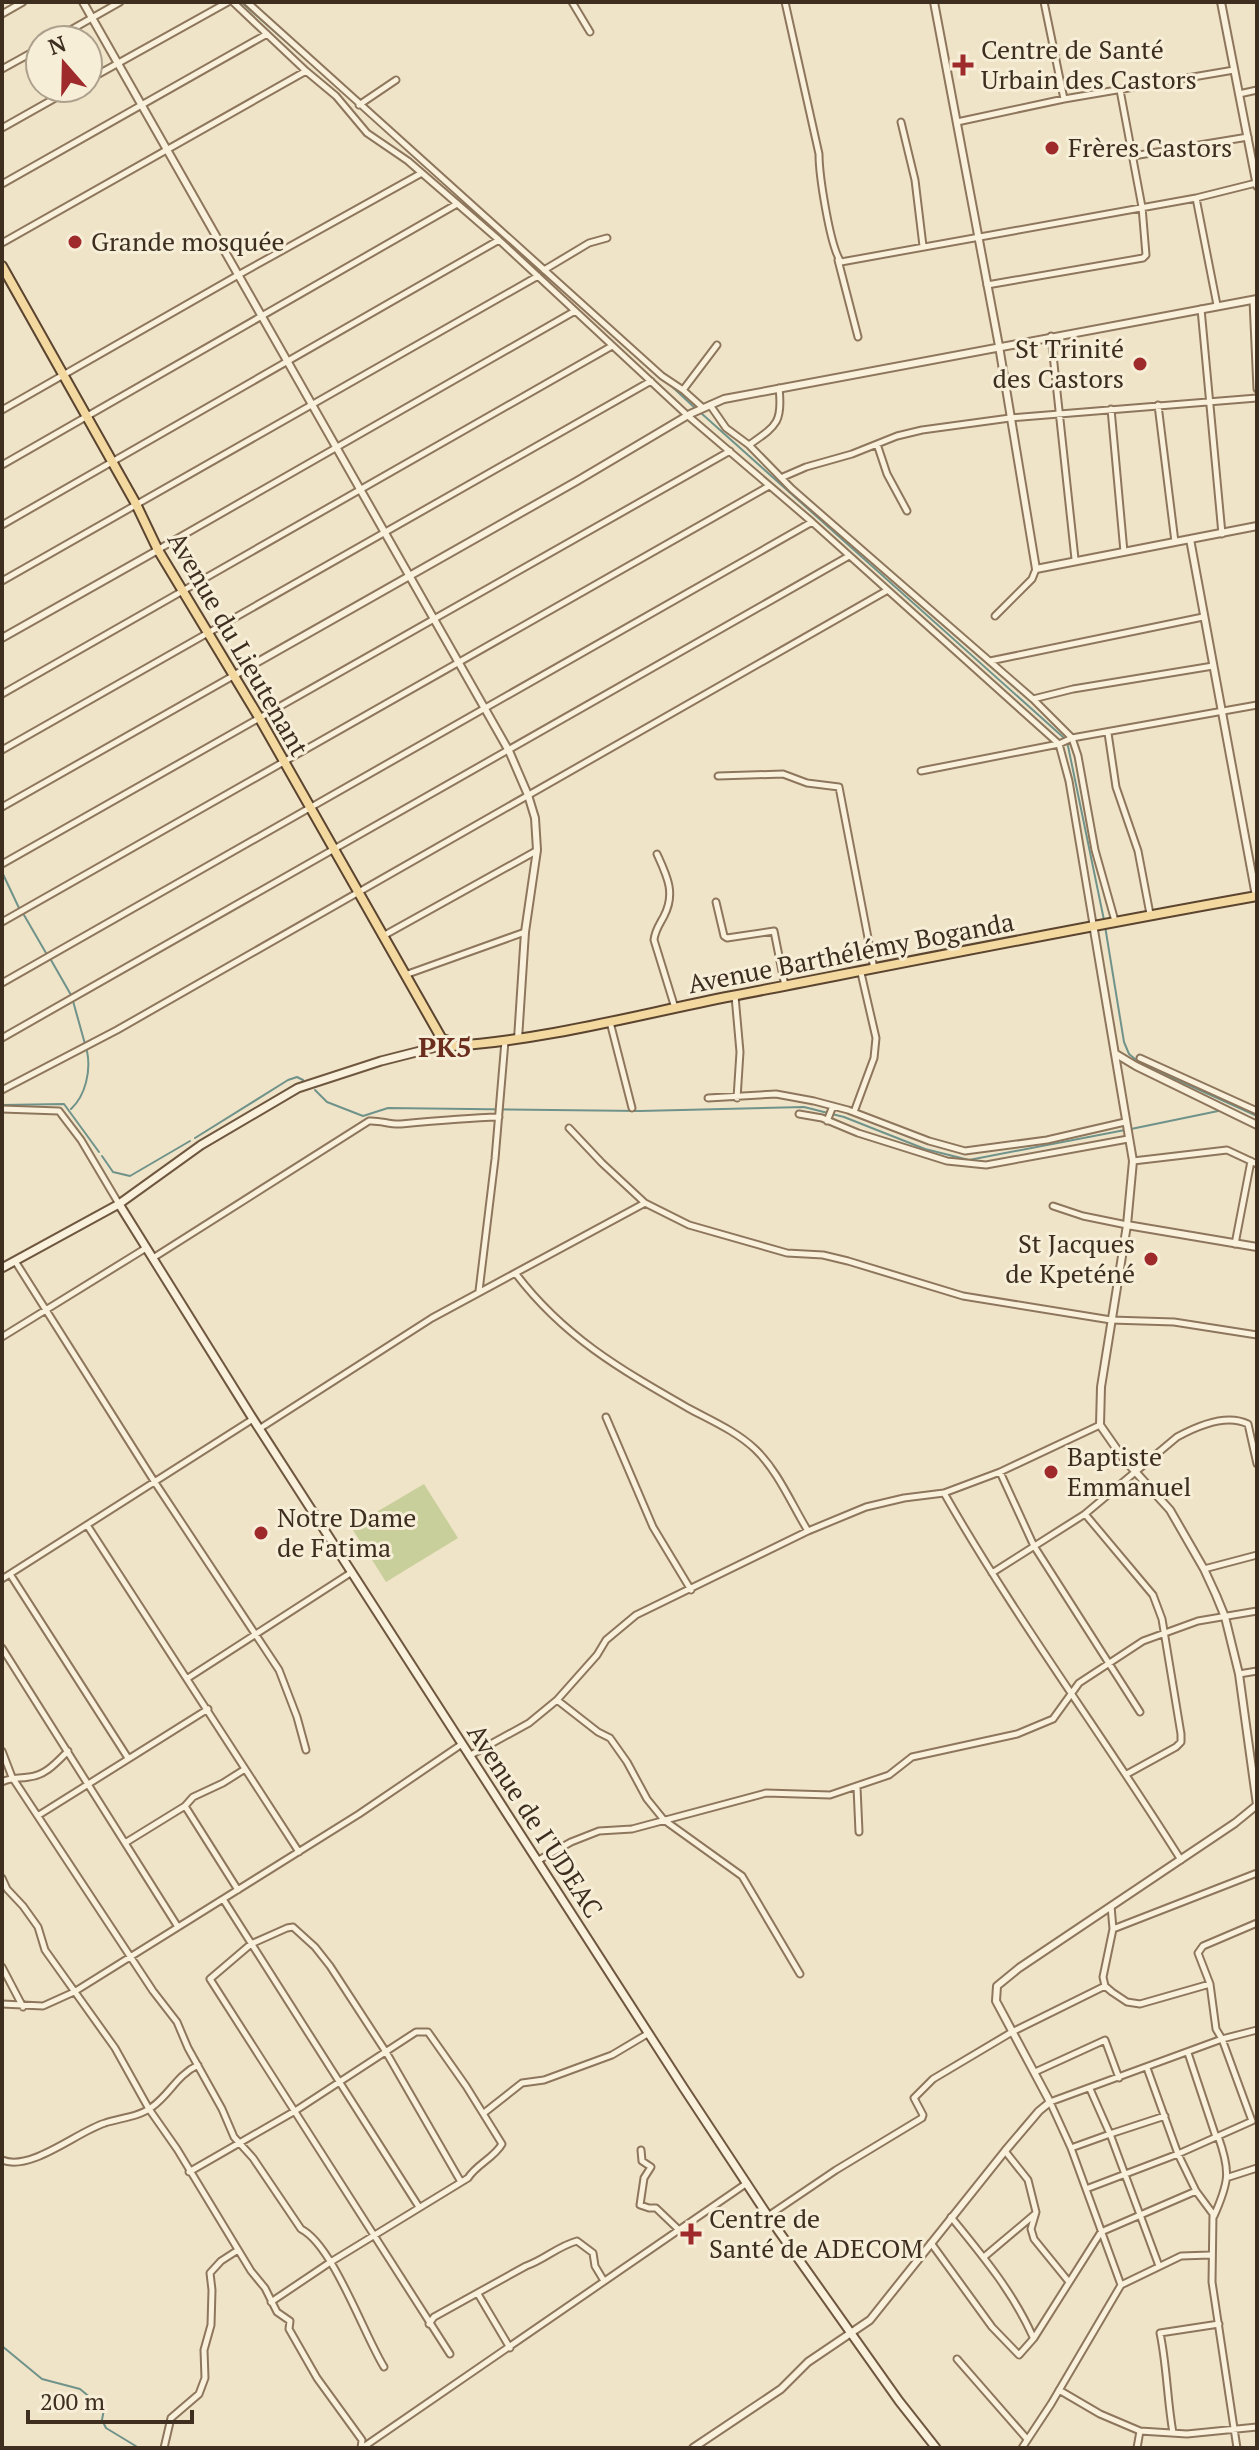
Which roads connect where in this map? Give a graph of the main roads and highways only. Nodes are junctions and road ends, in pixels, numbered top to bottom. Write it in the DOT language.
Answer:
graph roads {
  1 [pos="2,266"];
  2 [pos="1256,896"];
  3 [pos="445,1044"];
  4 [pos="119,1204"];
  5 [pos="2,1267"];
  6 [pos="936,2448"];
  1 -- 3 [label="main road, Avenue du Lieutenant"];
  2 -- 3 [label="main road, Avenue Barthélémy Boganda"];
  3 -- 4 [label="main road"];
  4 -- 5 [label="main road"];
  4 -- 6 [label="main road, Avenue de I'UDEAC"];
}
